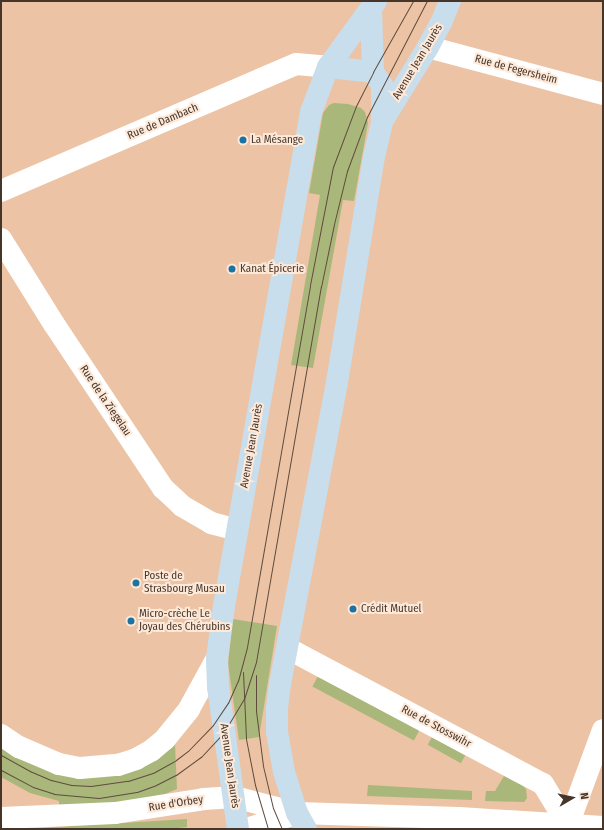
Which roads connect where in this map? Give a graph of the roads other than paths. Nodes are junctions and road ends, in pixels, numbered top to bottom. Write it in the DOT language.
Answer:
graph roads {
  1 [pos="450,1"];
  2 [pos="371,3"];
  3 [pos="428,46"];
  4 [pos="328,67"];
  5 [pos="373,72"];
  6 [pos="603,94"];
  7 [pos="382,121"];
  8 [pos="1,191"];
  9 [pos="1,239"];
  10 [pos="237,530"];
  11 [pos="287,648"];
  12 [pos="217,658"];
  13 [pos="603,730"];
  14 [pos="1,735"];
  15 [pos="234,797"];
  16 [pos="1,818"];
  17 [pos="302,821"];
  18 [pos="568,825"];
  19 [pos="603,827"];
  20 [pos="238,829"];
  21 [pos="246,829"];
  1 -- 3 [label="main road, Avenue Jean Jaurès"];
  2 -- 4 [label="main road, Avenue Jean Jaurès"];
  2 -- 5 [label="main road, Avenue Jean Jaurès"];
  3 -- 6 [label="street, Rue de Fegersheim"];
  3 -- 7 [label="main road, Avenue Jean Jaurès"];
  4 -- 5 [label="main road"];
  4 -- 8 [label="street, Rue de Dambach"];
  4 -- 10 [label="main road, Avenue Jean Jaurès"];
  5 -- 7 [label="main road, Avenue Jean Jaurès"];
  7 -- 11 [label="main road, Avenue Jean Jaurès"];
  9 -- 10 [label="street, Rue de la Ziegelau"];
  10 -- 12 [label="main road, Avenue Jean Jaurès"];
  11 -- 17 [label="main road, Avenue Jean Jaurès"];
  11 -- 18 [label="street, Rue de Stosswihr"];
  12 -- 14 [label="street"];
  12 -- 15 [label="main road, Avenue Jean Jaurès"];
  13 -- 18 [label="street"];
  15 -- 16 [label="street, Rue d'Orbey"];
  15 -- 17 [label="street, Rue d'Orbey"];
  15 -- 20 [label="main road, Avenue Jean Jaurès"];
  17 -- 18 [label="street"];
  17 -- 21 [label="street"];
  18 -- 19 [label="street"];
}
